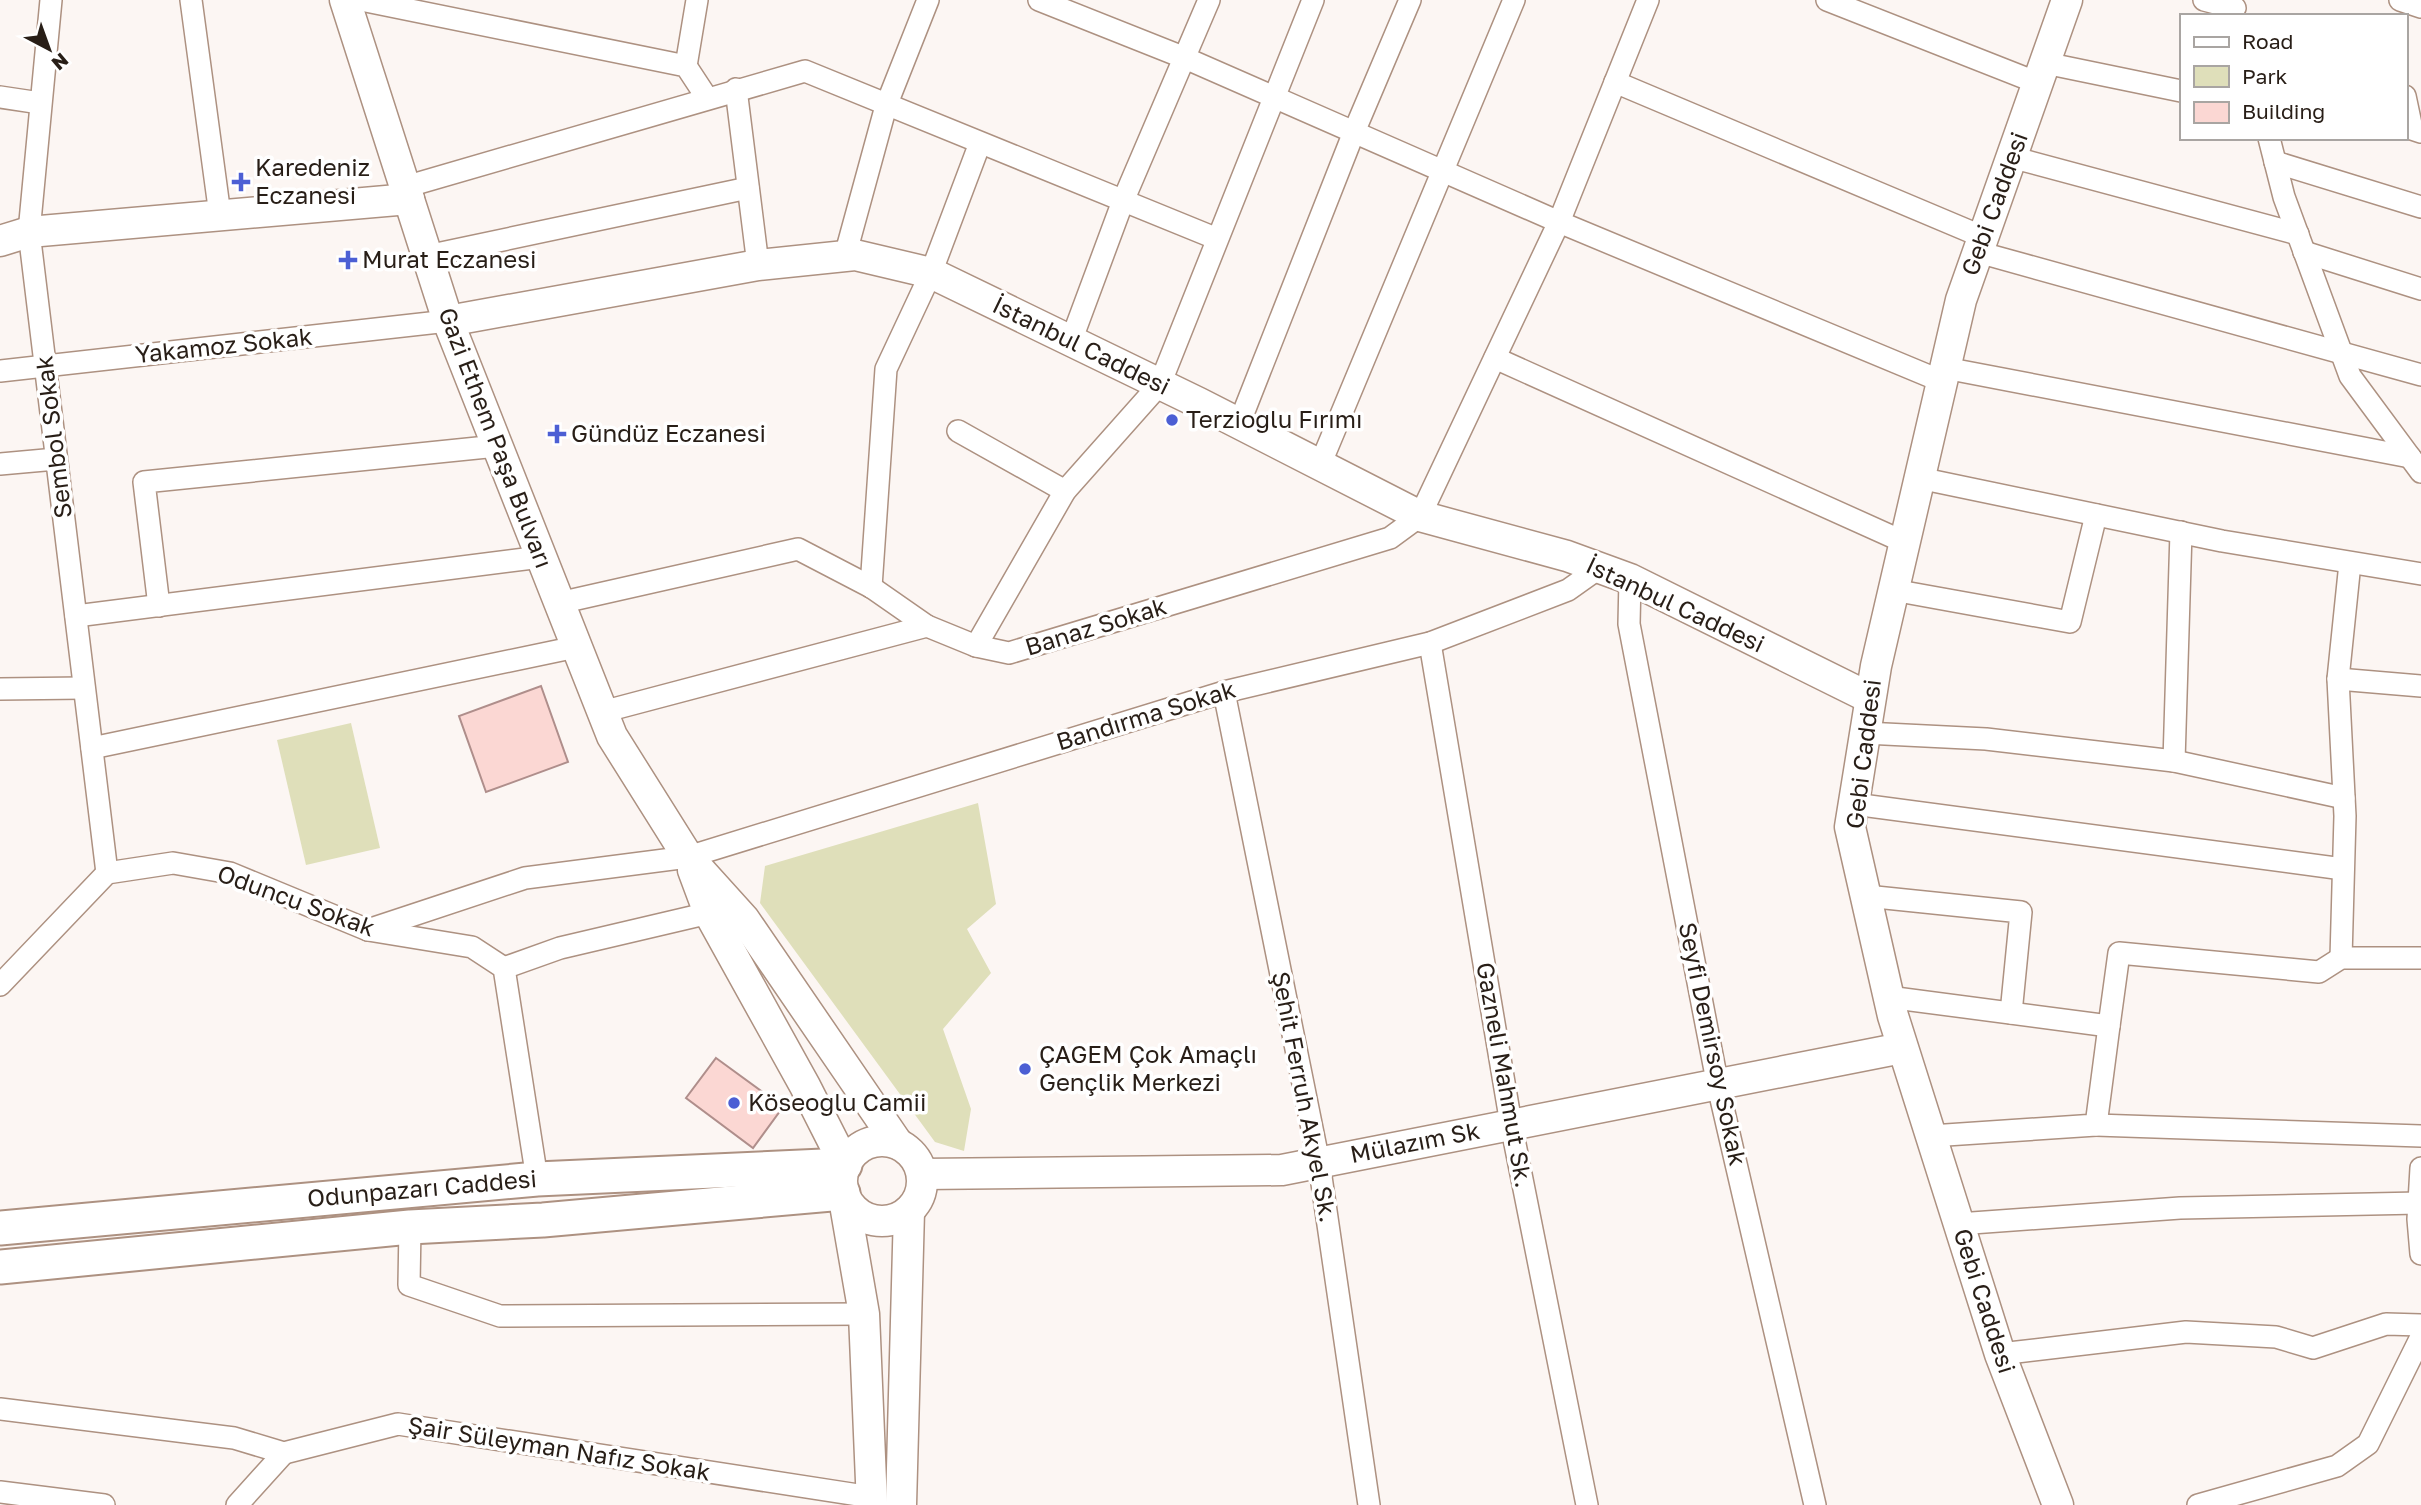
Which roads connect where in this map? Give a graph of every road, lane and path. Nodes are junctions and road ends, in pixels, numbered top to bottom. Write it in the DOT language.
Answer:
graph roads {
  1 [pos="51,0"];
  2 [pos="191,0"];
  3 [pos="345,0"];
  4 [pos="361,0"];
  5 [pos="697,0"];
  6 [pos="928,0"];
  7 [pos="1039,0"];
  8 [pos="1209,0"];
  9 [pos="1313,0"];
  10 [pos="1410,0"];
  11 [pos="1514,0"];
  12 [pos="1648,0"];
  13 [pos="1827,0"];
  14 [pos="2067,0"];
  15 [pos="2204,0"];
  16 [pos="2400,0"];
  17 [pos="2421,7"];
  18 [pos="2235,8"];
  19 [pos="1185,58"];
  20 [pos="685,66"];
  21 [pos="2041,73"];
  22 [pos="1615,82"];
  23 [pos="736,89"];
  24 [pos="2180,91"];
  25 [pos="0,97"];
  26 [pos="1273,97"];
  27 [pos="706,98"];
  28 [pos="40,103"];
  29 [pos="2407,105"];
  30 [pos="887,106"];
  31 [pos="1354,132"];
  32 [pos="2421,132"];
  33 [pos="2270,140"];
  34 [pos="980,143"];
  35 [pos="2011,157"];
  36 [pos="2275,162"];
  37 [pos="1444,172"];
  38 [pos="748,188"];
  39 [pos="407,193"];
  40 [pos="1123,201"];
  41 [pos="2421,207"];
  42 [pos="220,215"];
  43 [pos="1559,222"];
  44 [pos="29,232"];
  45 [pos="1215,238"];
  46 [pos="0,241"];
  47 [pos="2301,243"];
  48 [pos="1980,244"];
  49 [pos="427,256"];
  50 [pos="845,256"];
  51 [pos="758,265"];
  52 [pos="931,273"];
  53 [pos="2421,289"];
  54 [pos="447,321"];
  55 [pos="1071,341"];
  56 [pos="2341,352"];
  57 [pos="1495,358"];
  58 [pos="45,366"];
  59 [pos="0,371"];
  60 [pos="1943,375"];
  61 [pos="2421,375"];
  62 [pos="1160,384"];
  63 [pos="1240,424"];
  64 [pos="958,431"];
  65 [pos="497,446"];
  66 [pos="57,458"];
  67 [pos="0,464"];
  68 [pos="2415,464"];
  69 [pos="1320,465"];
  70 [pos="1919,478"];
  71 [pos="1065,491"];
  72 [pos="2096,515"];
  73 [pos="1420,516"];
  74 [pos="2181,532"];
  75 [pos="1904,542"];
  76 [pos="541,557"];
  77 [pos="2350,563"];
  78 [pos="1599,568"];
  79 [pos="2421,574"];
  80 [pos="1630,579"];
  81 [pos="872,587"];
  82 [pos="1893,590"];
  83 [pos="559,603"];
  84 [pos="159,606"];
  85 [pos="76,616"];
  86 [pos="927,626"];
  87 [pos="1430,643"];
  88 [pos="975,646"];
  89 [pos="576,647"];
  90 [pos="2338,679"];
  91 [pos="2421,686"];
  92 [pos="84,688"];
  93 [pos="0,689"];
  94 [pos="1224,692"];
  95 [pos="1870,698"];
  96 [pos="602,712"];
  97 [pos="1865,733"];
  98 [pos="92,748"];
  99 [pos="2174,761"];
  100 [pos="2344,798"];
  101 [pos="1854,804"];
  102 [pos="688,857"];
  103 [pos="2343,869"];
  104 [pos="107,873"];
  105 [pos="1866,896"];
  106 [pos="709,913"];
  107 [pos="368,930"];
  108 [pos="2341,958"];
  109 [pos="2421,958"];
  110 [pos="504,968"];
  111 [pos="0,985"];
  112 [pos="1888,996"];
  113 [pos="2011,1013"];
  114 [pos="2109,1027"];
  115 [pos="1902,1048"];
  116 [pos="1718,1086"];
  117 [pos="1511,1125"];
  118 [pos="2095,1125"];
  119 [pos="1931,1136"];
  120 [pos="2421,1136"];
  121 [pos="898,1144"];
  122 [pos="1319,1163"];
  123 [pos="2421,1168"];
  124 [pos="922,1174"];
  125 [pos="537,1179"];
  126 [pos="844,1179"];
  127 [pos="2419,1203"];
  128 [pos="909,1211"];
  129 [pos="1958,1224"];
  130 [pos="410,1227"];
  131 [pos="0,1228"];
  132 [pos="2421,1254"];
  133 [pos="0,1267"];
  134 [pos="864,1314"];
  135 [pos="2421,1325"];
  136 [pos="2421,1337"];
  137 [pos="2000,1354"];
  138 [pos="0,1409"];
  139 [pos="284,1453"];
  140 [pos="0,1492"];
  141 [pos="871,1501"];
  142 [pos="104,1505"];
  143 [pos="237,1505"];
  144 [pos="901,1505"];
  145 [pos="1369,1505"];
  146 [pos="1587,1505"];
  147 [pos="1815,1505"];
  148 [pos="2058,1505"];
  149 [pos="2198,1505"];
  1 -- 28 [label="street, Sembol Sokak"];
  2 -- 42 [label="street"];
  3 -- 39 [label="main road, Gazi Ethem Paşa Bulvarı"];
  4 -- 20 [label="street"];
  5 -- 20 [label="street"];
  6 -- 30 [label="street"];
  7 -- 19 [label="street"];
  8 -- 19 [label="street"];
  9 -- 26 [label="street"];
  10 -- 31 [label="street"];
  11 -- 37 [label="street"];
  12 -- 22 [label="street"];
  13 -- 21 [label="street"];
  14 -- 21 [label="main road, Gebi Caddesi"];
  15 -- 18 [label="street"];
  16 -- 17 [label="street"];
  19 -- 26 [label="street"];
  19 -- 40 [label="street"];
  20 -- 27 [label="street"];
  21 -- 24 [label="street"];
  21 -- 35 [label="main road, Gebi Caddesi"];
  22 -- 43 [label="street"];
  22 -- 48 [label="street"];
  23 -- 27 [label="street"];
  23 -- 30 [label="street"];
  23 -- 38 [label="street"];
  25 -- 28 [label="street"];
  26 -- 31 [label="street"];
  26 -- 45 [label="street"];
  27 -- 39 [label="street"];
  28 -- 44 [label="street, Sembol Sokak"];
  29 -- 32 [label="street"];
  30 -- 34 [label="street"];
  30 -- 50 [label="street"];
  31 -- 37 [label="street"];
  31 -- 63 [label="street"];
  33 -- 36 [label="street"];
  34 -- 40 [label="street"];
  34 -- 52 [label="street"];
  35 -- 47 [label="street"];
  35 -- 48 [label="main road, Gebi Caddesi"];
  36 -- 41 [label="street"];
  36 -- 47 [label="street"];
  37 -- 43 [label="street"];
  37 -- 69 [label="street"];
  38 -- 49 [label="street"];
  38 -- 51 [label="street"];
  39 -- 42 [label="main road"];
  39 -- 49 [label="main road, Gazi Ethem Paşa Bulvarı"];
  40 -- 45 [label="street"];
  40 -- 55 [label="street"];
  42 -- 44 [label="main road"];
  43 -- 57 [label="street"];
  43 -- 60 [label="street"];
  44 -- 46 [label="main road"];
  44 -- 58 [label="street, Sembol Sokak"];
  45 -- 62 [label="street"];
  47 -- 53 [label="street"];
  47 -- 56 [label="street"];
  48 -- 56 [label="street"];
  48 -- 60 [label="main road, Gebi Caddesi"];
  49 -- 54 [label="main road, Gazi Ethem Paşa Bulvarı"];
  50 -- 51 [label="main road, İstanbul Caddesi"];
  50 -- 52 [label="main road, İstanbul Caddesi"];
  51 -- 54 [label="main road, İstanbul Caddesi"];
  52 -- 55 [label="main road, İstanbul Caddesi"];
  52 -- 81 [label="street"];
  54 -- 58 [label="street, Yakamoz Sokak"];
  54 -- 65 [label="main road, Gazi Ethem Paşa Bulvarı"];
  55 -- 62 [label="main road, İstanbul Caddesi"];
  56 -- 61 [label="street"];
  56 -- 68 [label="street"];
  57 -- 73 [label="street"];
  57 -- 75 [label="street"];
  58 -- 59 [label="street, Yakamoz Sokak"];
  58 -- 66 [label="street, Sembol Sokak"];
  60 -- 68 [label="street"];
  60 -- 70 [label="main road, Gebi Caddesi"];
  62 -- 63 [label="main road, İstanbul Caddesi"];
  62 -- 71 [label="street"];
  63 -- 69 [label="main road, İstanbul Caddesi"];
  64 -- 71 [label="street"];
  65 -- 76 [label="main road, Gazi Ethem Paşa Bulvarı"];
  65 -- 84 [label="street"];
  66 -- 67 [label="street"];
  66 -- 85 [label="street, Sembol Sokak"];
  69 -- 73 [label="main road, İstanbul Caddesi"];
  70 -- 72 [label="street"];
  70 -- 75 [label="main road, Gebi Caddesi"];
  71 -- 88 [label="street"];
  72 -- 74 [label="street"];
  72 -- 82 [label="street"];
  73 -- 78 [label="main road, İstanbul Caddesi"];
  73 -- 88 [label="street, Banaz Sokak"];
  74 -- 77 [label="street"];
  74 -- 99 [label="street"];
  75 -- 82 [label="main road, Gebi Caddesi"];
  76 -- 83 [label="main road, Gazi Ethem Paşa Bulvarı"];
  76 -- 84 [label="street"];
  77 -- 79 [label="street"];
  77 -- 90 [label="street"];
  78 -- 80 [label="main road, İstanbul Caddesi"];
  78 -- 87 [label="street, Bandırma Sokak"];
  80 -- 95 [label="main road, İstanbul Caddesi"];
  80 -- 116 [label="street, Seyfi Demirsoy Sokak"];
  81 -- 83 [label="street, Banaz Sokak"];
  81 -- 86 [label="street, Banaz Sokak"];
  82 -- 95 [label="main road, Gebi Caddesi"];
  83 -- 89 [label="main road, Gazi Ethem Paşa Bulvarı"];
  84 -- 85 [label="street"];
  85 -- 92 [label="street, Sembol Sokak"];
  86 -- 88 [label="street, Banaz Sokak"];
  86 -- 96 [label="street"];
  87 -- 94 [label="street, Bandırma Sokak"];
  87 -- 117 [label="street, Gazneli Mahmut Sk."];
  89 -- 96 [label="main road, Gazi Ethem Paşa Bulvarı"];
  89 -- 98 [label="street"];
  90 -- 91 [label="street"];
  90 -- 100 [label="street"];
  92 -- 93 [label="street"];
  92 -- 98 [label="street, Sembol Sokak"];
  94 -- 102 [label="street, Bandırma Sokak"];
  94 -- 122 [label="street, Şehit Ferruh Akyel Sk."];
  95 -- 97 [label="main road, Gebi Caddesi"];
  96 -- 102 [label="main road, Gazi Ethem Paşa Bulvarı"];
  97 -- 99 [label="street"];
  97 -- 101 [label="main road, Gebi Caddesi"];
  98 -- 104 [label="street, Sembol Sokak"];
  99 -- 100 [label="street"];
  100 -- 103 [label="street"];
  101 -- 103 [label="street"];
  101 -- 105 [label="main road, Gebi Caddesi"];
  102 -- 106 [label="main road, Gazi Ethem Paşa Bulvarı"];
  102 -- 107 [label="street, Bandırma Sokak"];
  102 -- 121 [label="main road, Gazi Ethem Paşa Bulvarı"];
  103 -- 108 [label="street"];
  104 -- 107 [label="street, Oduncu Sokak"];
  104 -- 111 [label="street"];
  105 -- 112 [label="main road, Gebi Caddesi"];
  105 -- 113 [label="street"];
  106 -- 110 [label="street"];
  106 -- 126 [label="main road, Gazi Ethem Paşa Bulvarı"];
  107 -- 110 [label="street, Oduncu Sokak"];
  108 -- 109 [label="street"];
  108 -- 114 [label="street"];
  110 -- 125 [label="street"];
  112 -- 113 [label="street"];
  112 -- 115 [label="main road, Gebi Caddesi"];
  113 -- 114 [label="street"];
  114 -- 118 [label="street"];
  115 -- 116 [label="main road, Mülazım Sk"];
  115 -- 119 [label="main road, Gebi Caddesi"];
  116 -- 117 [label="main road, Mülazım Sk"];
  116 -- 147 [label="street, Seyfi Demirsoy Sokak"];
  117 -- 122 [label="main road, Mülazım Sk"];
  117 -- 146 [label="street, Gazneli Mahmut Sk."];
  118 -- 119 [label="street"];
  118 -- 120 [label="street"];
  119 -- 129 [label="main road, Gebi Caddesi"];
  121 -- 124 [label="main road"];
  121 -- 126 [label="main road"];
  122 -- 124 [label="main road, Mülazım Sk"];
  122 -- 145 [label="street, Şehit Ferruh Akyel Sk."];
  123 -- 127 [label="street"];
  124 -- 128 [label="main road"];
  125 -- 126 [label="main road, Odunpazarı Caddesi"];
  125 -- 131 [label="main road, Odunpazarı Caddesi"];
  126 -- 128 [label="main road"];
  126 -- 130 [label="main road, Odunpazarı Caddesi"];
  126 -- 134 [label="main road, Gazi Ethem Paşa Bulvarı"];
  127 -- 129 [label="street"];
  127 -- 132 [label="street"];
  128 -- 144 [label="main road"];
  129 -- 137 [label="main road, Gebi Caddesi"];
  130 -- 133 [label="main road, Odunpazarı Caddesi"];
  130 -- 134 [label="street"];
  134 -- 141 [label="main road, Gazi Ethem Paşa Bulvarı"];
  135 -- 137 [label="street"];
  136 -- 149 [label="street"];
  137 -- 148 [label="main road, Gebi Caddesi"];
  138 -- 139 [label="street"];
  139 -- 141 [label="street, Şair Süleyman Nafız Sokak"];
  139 -- 143 [label="street"];
  140 -- 142 [label="street"];
}
